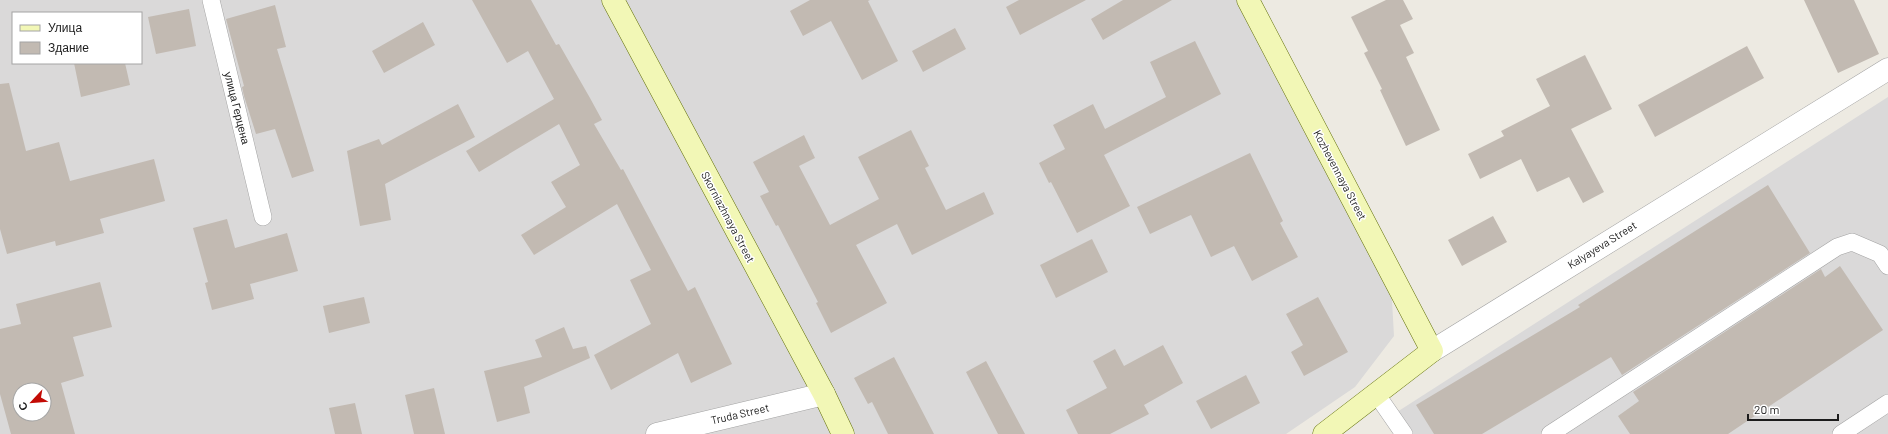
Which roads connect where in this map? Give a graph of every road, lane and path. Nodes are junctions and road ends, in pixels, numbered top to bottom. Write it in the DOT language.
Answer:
graph roads {
  1 [pos="211,0"];
  2 [pos="613,0"];
  3 [pos="1248,0"];
  4 [pos="1888,69"];
  5 [pos="263,217"];
  6 [pos="1888,266"];
  7 [pos="1432,351"];
  8 [pos="824,394"];
  9 [pos="1377,395"];
  10 [pos="1888,403"];
  11 [pos="1571,429"];
  12 [pos="657,434"];
  13 [pos="843,434"];
  14 [pos="1324,434"];
  15 [pos="1404,434"];
  16 [pos="1550,434"];
  17 [pos="1841,434"];
  1 -- 5 [label="lane, улица Герцена"];
  2 -- 8 [label="main road, Skorniazhnaya Street"];
  3 -- 7 [label="main road, Kozhevennaya Street"];
  4 -- 7 [label="street, Kalyayeva Street"];
  6 -- 11 [label="lane"];
  7 -- 9 [label="main road, Kalyayeva Street"];
  8 -- 12 [label="street, Truda Street"];
  8 -- 13 [label="main road, Skorniazhnaya Street"];
  9 -- 14 [label="main road, Kalyayeva Street"];
  9 -- 15 [label="lane"];
  10 -- 17 [label="lane"];
  11 -- 16 [label="lane"];
}
